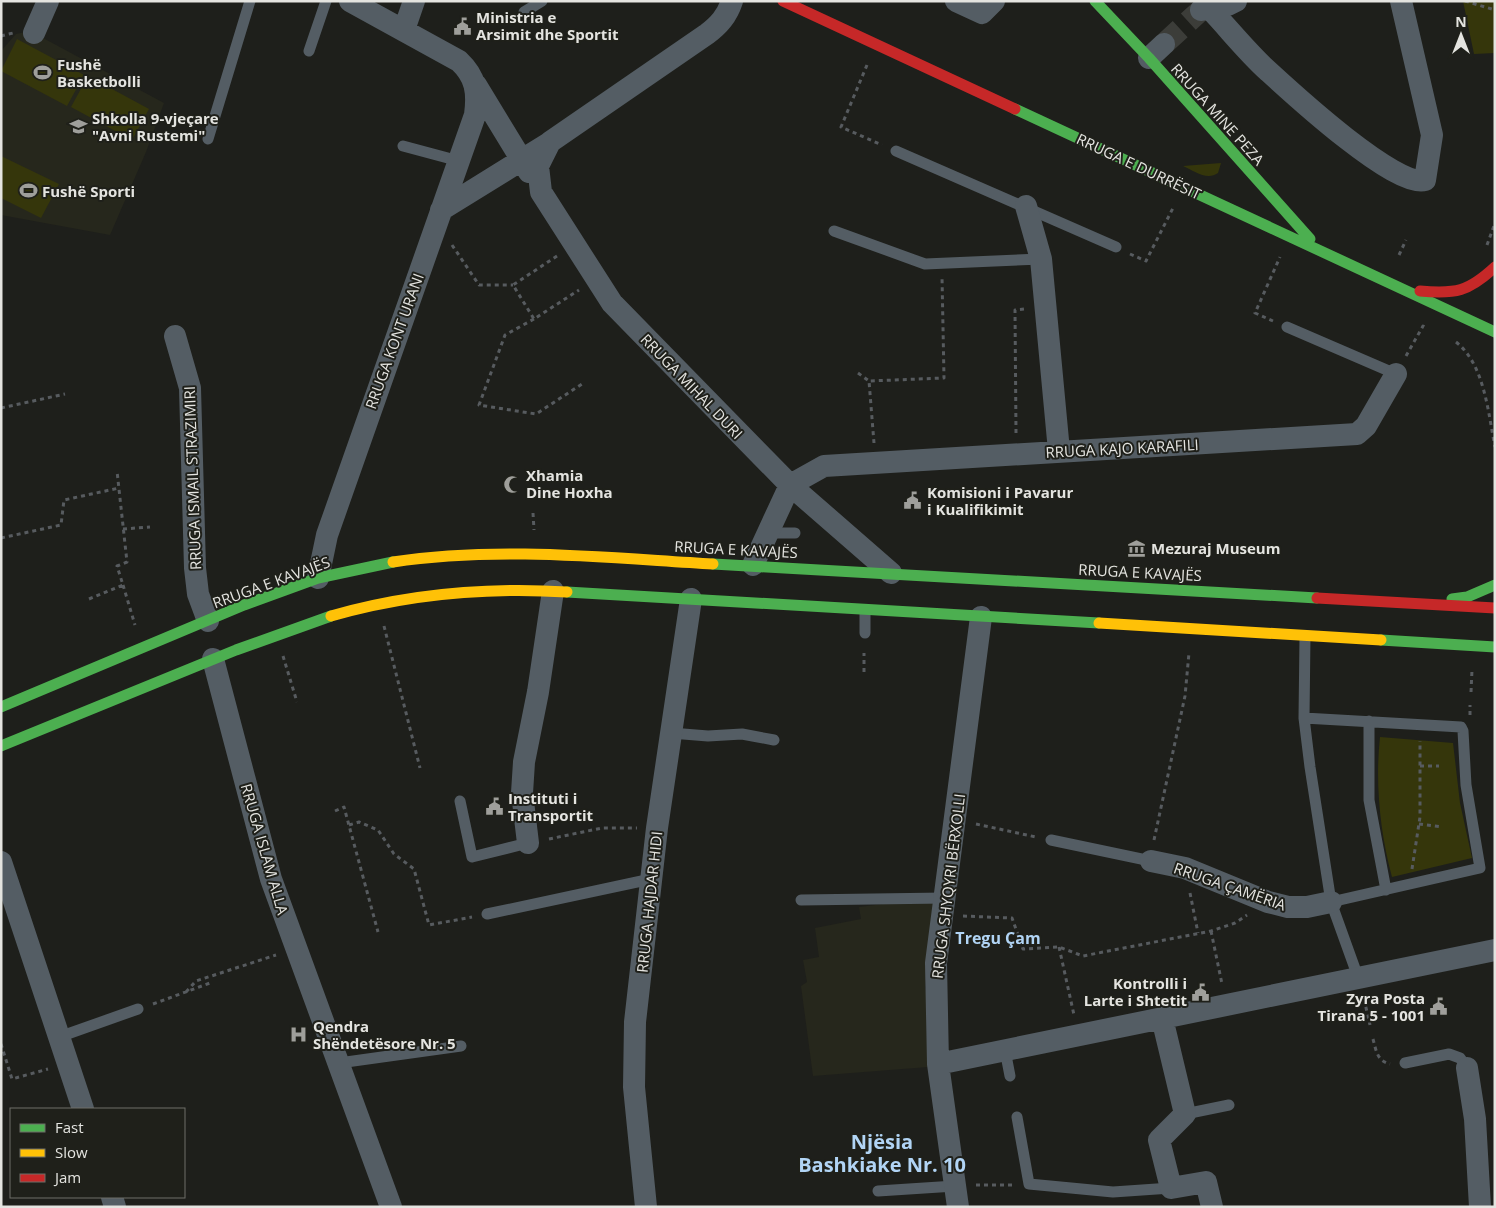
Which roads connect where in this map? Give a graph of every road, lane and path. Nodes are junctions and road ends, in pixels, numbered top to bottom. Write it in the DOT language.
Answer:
graph roads {
  1 [pos="48,1"];
  2 [pos="250,1"];
  3 [pos="326,1"];
  4 [pos="350,1"];
  5 [pos="414,1"];
  6 [pos="542,1"];
  7 [pos="732,1"];
  8 [pos="783,1"];
  9 [pos="956,1"];
  10 [pos="994,1"];
  11 [pos="1095,1"];
  12 [pos="1236,1"];
  13 [pos="1401,1"];
  14 [pos="1465,1"];
  15 [pos="1495,10"];
  16 [pos="524,12"];
  17 [pos="404,30"];
  18 [pos="25,32"];
  19 [pos="1,36"];
  20 [pos="309,51"];
  21 [pos="868,62"];
  22 [pos="476,85"];
  23 [pos="208,139"];
  24 [pos="403,146"];
  25 [pos="896,151"];
  26 [pos="1239,160"];
  27 [pos="459,161"];
  28 [pos="530,163"];
  29 [pos="1240,180"];
  30 [pos="1203,196"];
  31 [pos="1227,196"];
  32 [pos="1026,206"];
  33 [pos="1173,208"];
  34 [pos="441,210"];
  35 [pos="834,231"];
  36 [pos="1406,240"];
  37 [pos="574,245"];
  38 [pos="1116,247"];
  39 [pos="1317,248"];
  40 [pos="455,250"];
  41 [pos="1399,255"];
  42 [pos="1280,257"];
  43 [pos="1041,259"];
  44 [pos="1146,261"];
  45 [pos="942,264"];
  46 [pos="1495,267"];
  47 [pos="595,280"];
  48 [pos="513,286"];
  49 [pos="1409,291"];
  50 [pos="1015,310"];
  51 [pos="534,319"];
  52 [pos="1287,327"];
  53 [pos="1430,329"];
  54 [pos="1495,332"];
  55 [pos="175,336"];
  56 [pos="1454,340"];
  57 [pos="858,372"];
  58 [pos="1396,374"];
  59 [pos="869,380"];
  60 [pos="582,384"];
  61 [pos="65,394"];
  62 [pos="1,408"];
  63 [pos="1016,433"];
  64 [pos="1495,447"];
  65 [pos="1059,451"];
  66 [pos="876,463"];
  67 [pos="117,471"];
  68 [pos="790,485"];
  69 [pos="119,488"];
  70 [pos="533,513"];
  71 [pos="534,524"];
  72 [pos="150,527"];
  73 [pos="123,530"];
  74 [pos="767,533"];
  75 [pos="795,533"];
  76 [pos="1,538"];
  77 [pos="753,565"];
  78 [pos="891,578"];
  79 [pos="123,585"];
  80 [pos="319,585"];
  81 [pos="1495,585"];
  82 [pos="553,591"];
  83 [pos="89,599"];
  84 [pos="690,599"];
  85 [pos="378,603"];
  86 [pos="1423,604"];
  87 [pos="1495,608"];
  88 [pos="865,610"];
  89 [pos="981,617"];
  90 [pos="208,621"];
  91 [pos="136,626"];
  92 [pos="865,633"];
  93 [pos="1305,635"];
  94 [pos="1495,647"];
  95 [pos="281,648"];
  96 [pos="1190,649"];
  97 [pos="864,653"];
  98 [pos="213,659"];
  99 [pos="1473,664"];
  100 [pos="864,672"];
  101 [pos="1471,692"];
  102 [pos="3,700"];
  103 [pos="296,702"];
  104 [pos="1304,718"];
  105 [pos="1368,721"];
  106 [pos="671,733"];
  107 [pos="774,740"];
  108 [pos="1420,741"];
  109 [pos="1,746"];
  110 [pos="1420,766"];
  111 [pos="1439,766"];
  112 [pos="420,768"];
  113 [pos="460,802"];
  114 [pos="335,810"];
  115 [pos="955,820"];
  116 [pos="1419,824"];
  117 [pos="349,825"];
  118 [pos="1442,827"];
  119 [pos="657,828"];
  120 [pos="1051,840"];
  121 [pos="528,843"];
  122 [pos="1151,861"];
  123 [pos="1,862"];
  124 [pos="1185,868"];
  125 [pos="1411,872"];
  126 [pos="651,879"];
  127 [pos="1386,890"];
  128 [pos="802,900"];
  129 [pos="1268,902"];
  130 [pos="1331,902"];
  131 [pos="943,906"];
  132 [pos="487,914"];
  133 [pos="1211,931"];
  134 [pos="378,932"];
  135 [pos="1198,933"];
  136 [pos="1059,946"];
  137 [pos="1495,950"];
  138 [pos="298,952"];
  139 [pos="1358,977"];
  140 [pos="210,983"];
  141 [pos="186,992"];
  142 [pos="1226,1005"];
  143 [pos="138,1009"];
  144 [pos="1162,1018"];
  145 [pos="1370,1025"];
  146 [pos="1078,1035"];
  147 [pos="59,1037"];
  148 [pos="1373,1039"];
  149 [pos="1,1044"];
  150 [pos="461,1046"];
  151 [pos="1005,1050"];
  152 [pos="68,1063"];
  153 [pos="339,1063"];
  154 [pos="1405,1063"];
  155 [pos="938,1064"];
  156 [pos="1467,1068"];
  157 [pos="1010,1076"];
  158 [pos="1229,1105"];
  159 [pos="83,1108"];
  160 [pos="1185,1114"];
  161 [pos="1017,1117"];
  162 [pos="1029,1184"];
  163 [pos="1171,1188"];
  164 [pos="878,1191"];
  165 [pos="957,1196"];
  166 [pos="391,1207"];
  167 [pos="646,1207"];
  168 [pos="1212,1207"];
  169 [pos="1480,1207"];
  1 -- 18 [label="street"];
  2 -- 23 [label="lane"];
  3 -- 20 [label="lane"];
  4 -- 17 [label="street"];
  5 -- 17 [label="street"];
  6 -- 16 [label="lane"];
  7 -- 28 [label="street"];
  8 -- 30 [label="main road, RRUGA E DURRËSIT"];
  9 -- 10 [label="street"];
  11 -- 26 [label="main road, RRUGA MINE PEZA"];
  12 -- 13 [label="street"];
  14 -- 15 [label="path"];
  17 -- 22 [label="street"];
  18 -- 19 [label="path"];
  21 -- 25 [label="path"];
  22 -- 27 [label="street"];
  22 -- 28 [label="street"];
  24 -- 27 [label="lane"];
  25 -- 32 [label="lane"];
  26 -- 29 [label="main road"];
  26 -- 39 [label="main road, RRUGA MINE PEZA"];
  27 -- 34 [label="street, RRUGA KONT URANI"];
  28 -- 34 [label="street"];
  28 -- 37 [label="street, RRUGA MIHAL DURI"];
  30 -- 31 [label="main road"];
  30 -- 39 [label="main road, RRUGA E DURRËSIT"];
  32 -- 38 [label="lane"];
  32 -- 43 [label="street"];
  33 -- 44 [label="path"];
  34 -- 80 [label="street, RRUGA KONT URANI"];
  35 -- 45 [label="lane"];
  36 -- 41 [label="path"];
  37 -- 47 [label="street, RRUGA MIHAL DURI"];
  37 -- 48 [label="path"];
  39 -- 49 [label="main road, RRUGA E DURRËSIT"];
  40 -- 48 [label="path"];
  42 -- 52 [label="path"];
  43 -- 45 [label="lane"];
  43 -- 65 [label="street"];
  45 -- 59 [label="path"];
  46 -- 49 [label="main road"];
  47 -- 51 [label="path"];
  47 -- 68 [label="street, RRUGA MIHAL DURI"];
  48 -- 51 [label="path"];
  49 -- 54 [label="main road, RRUGA E DURRËSIT"];
  50 -- 63 [label="path"];
  51 -- 60 [label="path"];
  52 -- 58 [label="lane"];
  53 -- 58 [label="path"];
  55 -- 90 [label="street, RRUGA ISMAIL STRAZIMIRI"];
  56 -- 64 [label="path"];
  57 -- 59 [label="path"];
  58 -- 65 [label="street, RRUGA KAJO KARAFILI"];
  59 -- 66 [label="path"];
  61 -- 62 [label="path"];
  65 -- 66 [label="street, RRUGA KAJO KARAFILI"];
  66 -- 68 [label="street, RRUGA KAJO KARAFILI"];
  67 -- 69 [label="path"];
  68 -- 74 [label="street"];
  68 -- 78 [label="street, RRUGA MIHAL DURI"];
  69 -- 73 [label="path"];
  69 -- 76 [label="path"];
  70 -- 71 [label="path"];
  72 -- 73 [label="path"];
  73 -- 79 [label="path"];
  74 -- 75 [label="lane"];
  74 -- 77 [label="street"];
  77 -- 78 [label="main road, RRUGA E KAVAJËS"];
  77 -- 80 [label="main road, RRUGA E KAVAJËS"];
  78 -- 86 [label="main road, RRUGA E KAVAJËS"];
  79 -- 83 [label="path"];
  79 -- 91 [label="path"];
  80 -- 90 [label="main road, RRUGA E KAVAJËS"];
  81 -- 86 [label="main road"];
  82 -- 84 [label="main road"];
  82 -- 85 [label="main road"];
  82 -- 121 [label="street"];
  84 -- 88 [label="main road"];
  84 -- 106 [label="street, RRUGA HAJDAR HIDI"];
  85 -- 98 [label="main road"];
  85 -- 112 [label="path"];
  86 -- 87 [label="main road, RRUGA E KAVAJËS"];
  88 -- 89 [label="main road"];
  88 -- 92 [label="lane"];
  89 -- 93 [label="main road"];
  89 -- 115 [label="street, RRUGA SHYQYRI BËRXOLLI"];
  90 -- 102 [label="main road, RRUGA E KAVAJËS"];
  93 -- 94 [label="main road"];
  93 -- 104 [label="lane"];
  95 -- 103 [label="path"];
  96 -- 122 [label="path"];
  97 -- 100 [label="path"];
  98 -- 109 [label="main road"];
  98 -- 138 [label="street, RRUGA ISLAM ALLA"];
  99 -- 101 [label="path"];
  104 -- 105 [label="lane"];
  104 -- 130 [label="lane"];
  105 -- 127 [label="lane"];
  105 -- 127 [label="lane"];
  106 -- 107 [label="lane"];
  106 -- 119 [label="street, RRUGA HAJDAR HIDI"];
  108 -- 110 [label="path"];
  110 -- 111 [label="path"];
  110 -- 116 [label="path"];
  113 -- 121 [label="lane"];
  114 -- 117 [label="path"];
  115 -- 120 [label="path"];
  115 -- 131 [label="street, RRUGA SHYQYRI BËRXOLLI"];
  116 -- 118 [label="path"];
  116 -- 125 [label="path"];
  117 -- 132 [label="path"];
  117 -- 134 [label="path"];
  119 -- 121 [label="path"];
  119 -- 126 [label="street, RRUGA HAJDAR HIDI"];
  120 -- 122 [label="lane, RRUGA ÇAMËRIA"];
  122 -- 124 [label="street, RRUGA ÇAMËRIA"];
  123 -- 147 [label="street"];
  124 -- 129 [label="street, RRUGA ÇAMËRIA"];
  124 -- 135 [label="path"];
  126 -- 132 [label="lane"];
  126 -- 167 [label="street, RRUGA HAJDAR HIDI"];
  127 -- 130 [label="lane"];
  128 -- 131 [label="lane"];
  129 -- 130 [label="street, RRUGA ÇAMËRIA"];
  129 -- 133 [label="path"];
  130 -- 139 [label="lane"];
  131 -- 136 [label="path"];
  131 -- 155 [label="street, RRUGA SHYQYRI BËRXOLLI"];
  133 -- 135 [label="path"];
  133 -- 142 [label="path"];
  135 -- 136 [label="path"];
  136 -- 146 [label="path"];
  137 -- 139 [label="street"];
  138 -- 141 [label="path"];
  138 -- 153 [label="street, RRUGA ISLAM ALLA"];
  139 -- 142 [label="street"];
  139 -- 145 [label="path"];
  140 -- 141 [label="path"];
  141 -- 143 [label="path"];
  142 -- 144 [label="street"];
  143 -- 147 [label="lane"];
  144 -- 146 [label="street"];
  144 -- 160 [label="street"];
  146 -- 151 [label="street"];
  147 -- 152 [label="street"];
  148 -- 154 [label="path"];
  149 -- 152 [label="path"];
  150 -- 153 [label="lane"];
  151 -- 155 [label="street"];
  151 -- 157 [label="lane"];
  152 -- 159 [label="street"];
  153 -- 166 [label="street, RRUGA ISLAM ALLA"];
  154 -- 156 [label="lane"];
  155 -- 165 [label="street, RRUGA SHYQYRI BËRXOLLI"];
  156 -- 169 [label="street"];
  158 -- 160 [label="lane"];
  160 -- 163 [label="street"];
  161 -- 162 [label="lane"];
  162 -- 163 [label="lane"];
  162 -- 165 [label="path"];
  163 -- 168 [label="street"];
  164 -- 165 [label="lane"];
}
